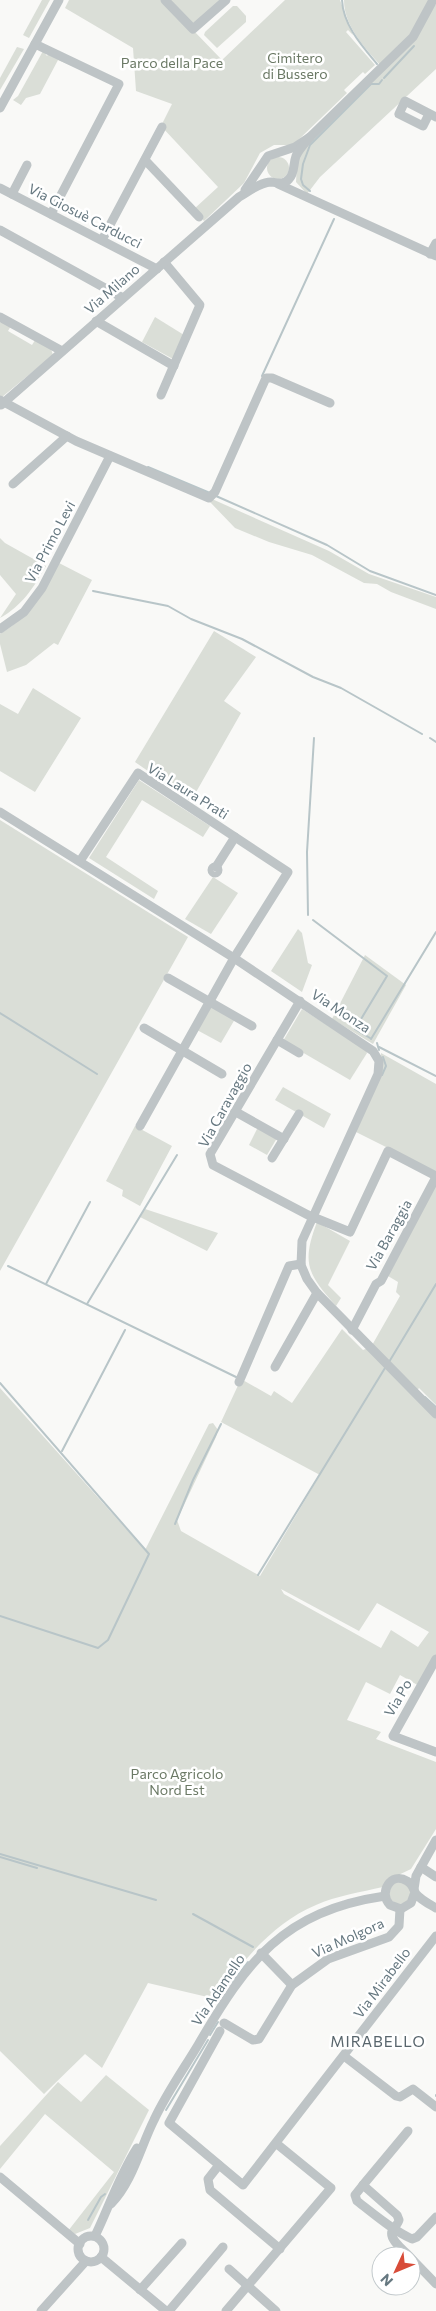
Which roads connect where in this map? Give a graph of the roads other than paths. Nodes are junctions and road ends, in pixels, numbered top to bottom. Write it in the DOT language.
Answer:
graph roads {
  1 [pos="59,0"];
  2 [pos="165,0"];
  3 [pos="226,0"];
  4 [pos="433,0"];
  5 [pos="35,44"];
  6 [pos="0,108"];
  7 [pos="162,127"];
  8 [pos="310,137"];
  9 [pos="281,153"];
  10 [pos="145,160"];
  11 [pos="27,165"];
  12 [pos="262,167"];
  13 [pos="293,169"];
  14 [pos="274,183"];
  15 [pos="0,188"];
  16 [pos="12,194"];
  17 [pos="239,198"];
  18 [pos="312,200"];
  19 [pos="51,214"];
  20 [pos="198,217"];
  21 [pos="0,230"];
  22 [pos="102,240"];
  23 [pos="436,244"];
  24 [pos="433,255"];
  25 [pos="164,262"];
  26 [pos="156,269"];
  27 [pos="123,298"];
  28 [pos="0,317"];
  29 [pos="96,321"];
  30 [pos="62,351"];
  31 [pos="174,366"];
  32 [pos="161,395"];
  33 [pos="1,403"];
  34 [pos="330,403"];
  35 [pos="67,436"];
  36 [pos="110,456"];
  37 [pos="13,484"];
  38 [pos="0,629"];
  39 [pos="0,812"];
  40 [pos="236,837"];
  41 [pos="80,861"];
  42 [pos="216,867"];
  43 [pos="234,958"];
  44 [pos="168,978"];
  45 [pos="300,1001"];
  46 [pos="210,1002"];
  47 [pos="252,1026"];
  48 [pos="144,1028"];
  49 [pos="277,1040"];
  50 [pos="183,1050"];
  51 [pos="300,1053"];
  52 [pos="222,1074"];
  53 [pos="236,1112"];
  54 [pos="299,1114"];
  55 [pos="140,1126"];
  56 [pos="284,1139"];
  57 [pos="272,1158"];
  58 [pos="436,1176"];
  59 [pos="312,1216"];
  60 [pos="301,1264"];
  61 [pos="317,1293"];
  62 [pos="352,1330"];
  63 [pos="275,1367"];
  64 [pos="239,1382"];
  65 [pos="436,1414"];
  66 [pos="436,1659"];
  67 [pos="436,1752"];
  68 [pos="436,1840"];
  69 [pos="420,1868"];
  70 [pos="436,1877"];
  71 [pos="402,1879"];
  72 [pos="414,1891"];
  73 [pos="385,1896"];
  74 [pos="427,1903"];
  75 [pos="410,1904"];
  76 [pos="436,1908"];
  77 [pos="400,1909"];
  78 [pos="436,1936"];
  79 [pos="261,1953"];
  80 [pos="292,1984"];
  81 [pos="344,2056"];
  82 [pos="436,2107"];
  83 [pos="408,2131"];
  84 [pos="277,2144"];
  85 [pos="219,2165"];
  86 [pos="0,2177"];
  87 [pos="363,2185"];
  88 [pos="436,2217"];
  89 [pos="395,2228"];
  90 [pos="95,2236"];
  91 [pos="182,2243"];
  92 [pos="80,2244"];
  93 [pos="223,2246"];
  94 [pos="400,2246"];
  95 [pos="280,2249"];
  96 [pos="101,2258"];
  97 [pos="86,2260"];
  98 [pos="421,2268"];
  99 [pos="229,2269"];
  100 [pos="436,2284"];
  101 [pos="248,2286"];
  102 [pos="140,2290"];
  103 [pos="41,2311"];
  104 [pos="168,2311"];
  105 [pos="226,2311"];
  106 [pos="276,2311"];
  1 -- 5 [label="street"];
  2 -- 3 [label="street"];
  4 -- 8 [label="street, Via Milano"];
  5 -- 6 [label="street"];
  5 -- 19 [label="street"];
  7 -- 10 [label="street"];
  8 -- 9 [label="street, Via Milano"];
  8 -- 13 [label="street, Via Milano"];
  9 -- 12 [label="street, Via Milano"];
  9 -- 13 [label="street"];
  10 -- 20 [label="street"];
  10 -- 22 [label="street"];
  11 -- 16 [label="street"];
  12 -- 14 [label="street"];
  12 -- 17 [label="street, Via Milano"];
  13 -- 14 [label="street, Via Milano"];
  13 -- 18 [label="street"];
  14 -- 17 [label="street, Via Milano"];
  14 -- 18 [label="street"];
  15 -- 16 [label="street, Via Giosuè Carducci"];
  16 -- 19 [label="street, Via Giosuè Carducci"];
  17 -- 25 [label="street, Via Milano"];
  18 -- 24 [label="street"];
  19 -- 22 [label="street, Via Giosuè Carducci"];
  21 -- 27 [label="street"];
  22 -- 26 [label="street, Via Giosuè Carducci"];
  23 -- 24 [label="street"];
  25 -- 26 [label="street, Via Milano"];
  25 -- 31 [label="street"];
  26 -- 27 [label="street, Via Milano"];
  27 -- 29 [label="street, Via Milano"];
  28 -- 30 [label="street"];
  29 -- 30 [label="street, Via Milano"];
  29 -- 31 [label="street"];
  30 -- 33 [label="street, Via Milano"];
  31 -- 32 [label="street"];
  33 -- 35 [label="street"];
  34 -- 36 [label="street"];
  35 -- 36 [label="street"];
  35 -- 37 [label="street"];
  36 -- 38 [label="street, Via Primo Levi"];
  39 -- 41 [label="street, Via Monza"];
  40 -- 41 [label="street, Via Laura Prati"];
  40 -- 42 [label="street, Via Laura Prati"];
  40 -- 43 [label="street, Via Laura Prati"];
  41 -- 43 [label="street, Via Monza"];
  43 -- 45 [label="street, Via Monza"];
  43 -- 46 [label="street"];
  44 -- 46 [label="street"];
  45 -- 49 [label="street, Via Caravaggio"];
  45 -- 59 [label="street, Via Monza"];
  46 -- 47 [label="street"];
  46 -- 50 [label="street"];
  48 -- 50 [label="street"];
  49 -- 51 [label="street"];
  49 -- 53 [label="street, Via Caravaggio"];
  50 -- 52 [label="street"];
  50 -- 55 [label="street"];
  53 -- 56 [label="street"];
  53 -- 59 [label="street, Via Caravaggio"];
  54 -- 56 [label="street"];
  56 -- 57 [label="street"];
  58 -- 59 [label="street, Via Caravaggio"];
  58 -- 62 [label="street, Via Baraggia"];
  59 -- 60 [label="street, Via Monza"];
  60 -- 61 [label="street"];
  60 -- 64 [label="street"];
  61 -- 62 [label="street"];
  61 -- 63 [label="street"];
  62 -- 65 [label="street"];
  66 -- 67 [label="street, Via Po"];
  68 -- 69 [label="street"];
  69 -- 70 [label="street"];
  69 -- 71 [label="street"];
  69 -- 72 [label="street"];
  71 -- 72 [label="street"];
  71 -- 73 [label="street"];
  72 -- 74 [label="street"];
  72 -- 75 [label="street"];
  73 -- 77 [label="street"];
  73 -- 79 [label="street, Via Adamello"];
  74 -- 75 [label="street"];
  74 -- 76 [label="street"];
  75 -- 77 [label="street"];
  77 -- 80 [label="street, Via Molgora"];
  78 -- 81 [label="street, Via Mirabello"];
  79 -- 80 [label="street"];
  79 -- 90 [label="street, Via Adamello"];
  80 -- 85 [label="street, Via Molgora"];
  81 -- 82 [label="street"];
  81 -- 84 [label="street, Via Mirabello"];
  83 -- 87 [label="street"];
  84 -- 85 [label="street, Via Mirabello"];
  84 -- 95 [label="street"];
  85 -- 95 [label="street"];
  86 -- 92 [label="street"];
  87 -- 89 [label="street"];
  87 -- 89 [label="street"];
  88 -- 89 [label="street"];
  89 -- 94 [label="street"];
  90 -- 92 [label="street"];
  90 -- 96 [label="street"];
  91 -- 102 [label="street"];
  92 -- 97 [label="street"];
  93 -- 104 [label="street"];
  95 -- 101 [label="street"];
  96 -- 97 [label="street"];
  96 -- 102 [label="street"];
  97 -- 103 [label="street"];
  98 -- 100 [label="street"];
  99 -- 101 [label="street"];
  101 -- 105 [label="street"];
  101 -- 106 [label="street"];
  102 -- 104 [label="street"];
}
